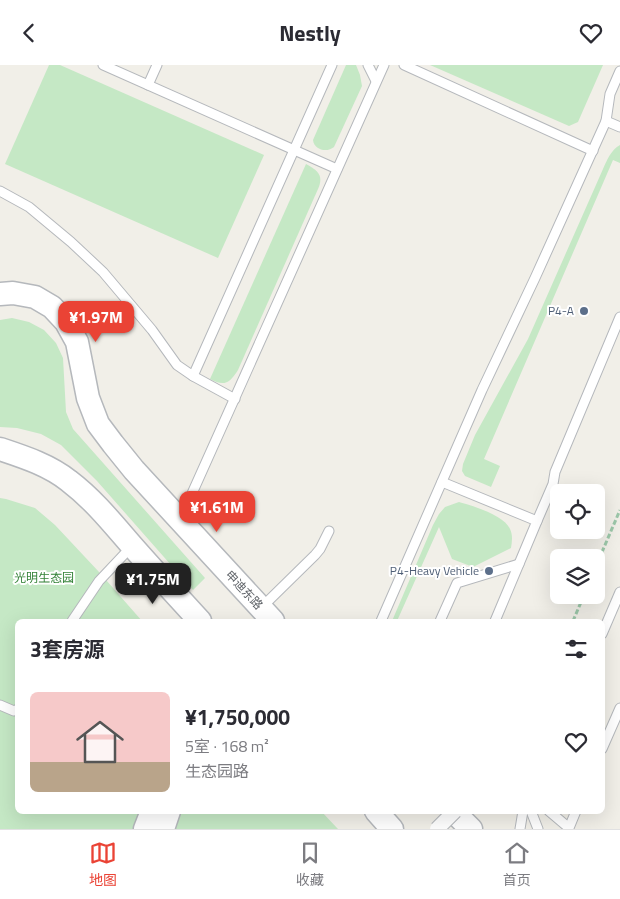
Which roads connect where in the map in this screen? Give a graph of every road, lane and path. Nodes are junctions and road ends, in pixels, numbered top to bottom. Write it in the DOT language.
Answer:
graph roads {
  1 [pos="103,65"];
  2 [pos="157,65"];
  3 [pos="332,65"];
  4 [pos="368,65"];
  5 [pos="384,65"];
  6 [pos="404,65"];
  7 [pos="620,71"];
  8 [pos="376,81"];
  9 [pos="148,85"];
  10 [pos="606,121"];
  11 [pos="620,127"];
  12 [pos="294,149"];
  13 [pos="593,151"];
  14 [pos="337,169"];
  15 [pos="0,191"];
  16 [pos="0,293"];
  17 [pos="620,317"];
  18 [pos="193,376"];
  19 [pos="235,399"];
  20 [pos="0,449"];
  21 [pos="442,482"];
  22 [pos="620,510"];
  23 [pos="180,521"];
  24 [pos="537,521"];
  25 [pos="329,531"];
  26 [pos="132,546"];
  27 [pos="603,549"];
  28 [pos="519,564"];
  29 [pos="162,580"];
  30 [pos="620,593"];
  31 [pos="580,604"];
  32 [pos="267,615"];
  33 [pos="73,619"];
  34 [pos="178,619"];
  35 [pos="198,619"];
  36 [pos="382,619"];
  37 [pos="441,619"];
  38 [pos="496,619"];
  39 [pos="574,619"];
  40 [pos="605,627"];
  41 [pos="0,705"];
  42 [pos="620,708"];
  43 [pos="15,710"];
  44 [pos="605,742"];
  45 [pos="151,814"];
  46 [pos="168,814"];
  47 [pos="379,814"];
  48 [pos="451,814"];
  49 [pos="457,814"];
  50 [pos="522,814"];
  51 [pos="532,814"];
  52 [pos="554,814"];
  53 [pos="575,814"];
  54 [pos="570,828"];
  55 [pos="145,829"];
  56 [pos="163,829"];
  57 [pos="392,829"];
  58 [pos="436,829"];
  59 [pos="471,829"];
  60 [pos="520,829"];
  61 [pos="538,829"];
  1 -- 9 [label="lane"];
  2 -- 9 [label="lane"];
  3 -- 12 [label="lane"];
  4 -- 8 [label="lane"];
  5 -- 8 [label="lane"];
  6 -- 13 [label="lane"];
  7 -- 10 [label="lane"];
  8 -- 14 [label="lane"];
  9 -- 12 [label="lane"];
  10 -- 11 [label="lane"];
  10 -- 13 [label="lane"];
  12 -- 14 [label="lane"];
  12 -- 18 [label="lane"];
  13 -- 21 [label="lane"];
  14 -- 19 [label="lane"];
  15 -- 18 [label="lane"];
  16 -- 23 [label="street, 申迪东路"];
  17 -- 24 [label="lane"];
  18 -- 19 [label="lane"];
  19 -- 23 [label="lane"];
  20 -- 26 [label="street"];
  21 -- 24 [label="lane"];
  21 -- 36 [label="lane"];
  22 -- 27 [label="path"];
  23 -- 32 [label="street, 申迪东路"];
  24 -- 28 [label="lane"];
  25 -- 32 [label="lane"];
  26 -- 29 [label="street"];
  26 -- 33 [label="lane"];
  28 -- 37 [label="lane"];
  28 -- 38 [label="lane"];
  29 -- 34 [label="street"];
  29 -- 35 [label="street"];
  30 -- 40 [label="lane"];
  31 -- 39 [label="path"];
  41 -- 43 [label="lane"];
  42 -- 44 [label="lane"];
  45 -- 55 [label="street"];
  46 -- 56 [label="street"];
  47 -- 57 [label="street"];
  48 -- 58 [label="street, bridge"];
  49 -- 59 [label="street"];
  50 -- 60 [label="lane"];
  51 -- 61 [label="lane"];
  52 -- 54 [label="lane"];
  53 -- 54 [label="lane"];
}
